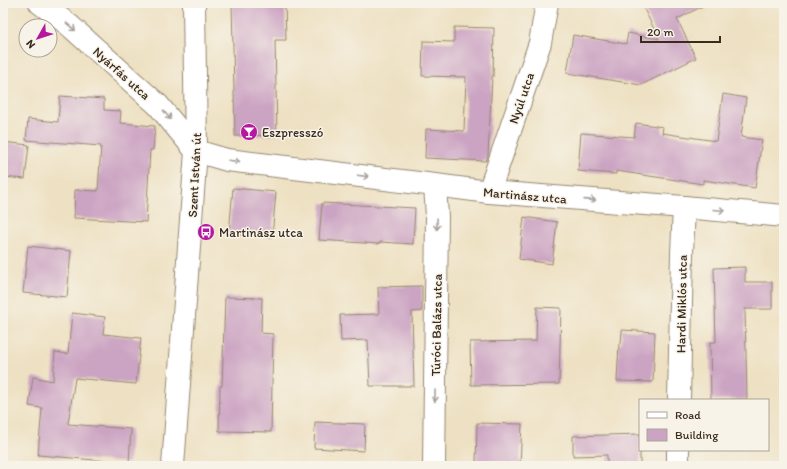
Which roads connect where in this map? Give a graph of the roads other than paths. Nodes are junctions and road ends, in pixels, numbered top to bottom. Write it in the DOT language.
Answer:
graph roads {
  1 [pos="40,3"];
  2 [pos="194,3"];
  3 [pos="547,3"];
  4 [pos="196,151"];
  5 [pos="435,185"];
  6 [pos="489,192"];
  7 [pos="684,207"];
  8 [pos="784,216"];
  9 [pos="679,399"];
  10 [pos="678,451"];
  11 [pos="173,466"];
  12 [pos="434,466"];
  13 [pos="678,466"];
  1 -- 4 [label="street, Nyárfás utca, one-way"];
  2 -- 4 [label="street, Szent István út"];
  3 -- 6 [label="street, Nyúl utca"];
  4 -- 5 [label="street, Martinász utca, one-way"];
  4 -- 11 [label="street, Szent István út"];
  5 -- 6 [label="street, Martinász utca"];
  5 -- 12 [label="street, Túróci Balázs utca, one-way"];
  6 -- 7 [label="street, Martinász utca, one-way"];
  7 -- 8 [label="street, Martinász utca, one-way"];
  7 -- 9 [label="street, Hardi Miklós utca"];
  10 -- 13 [label="street"];
}
